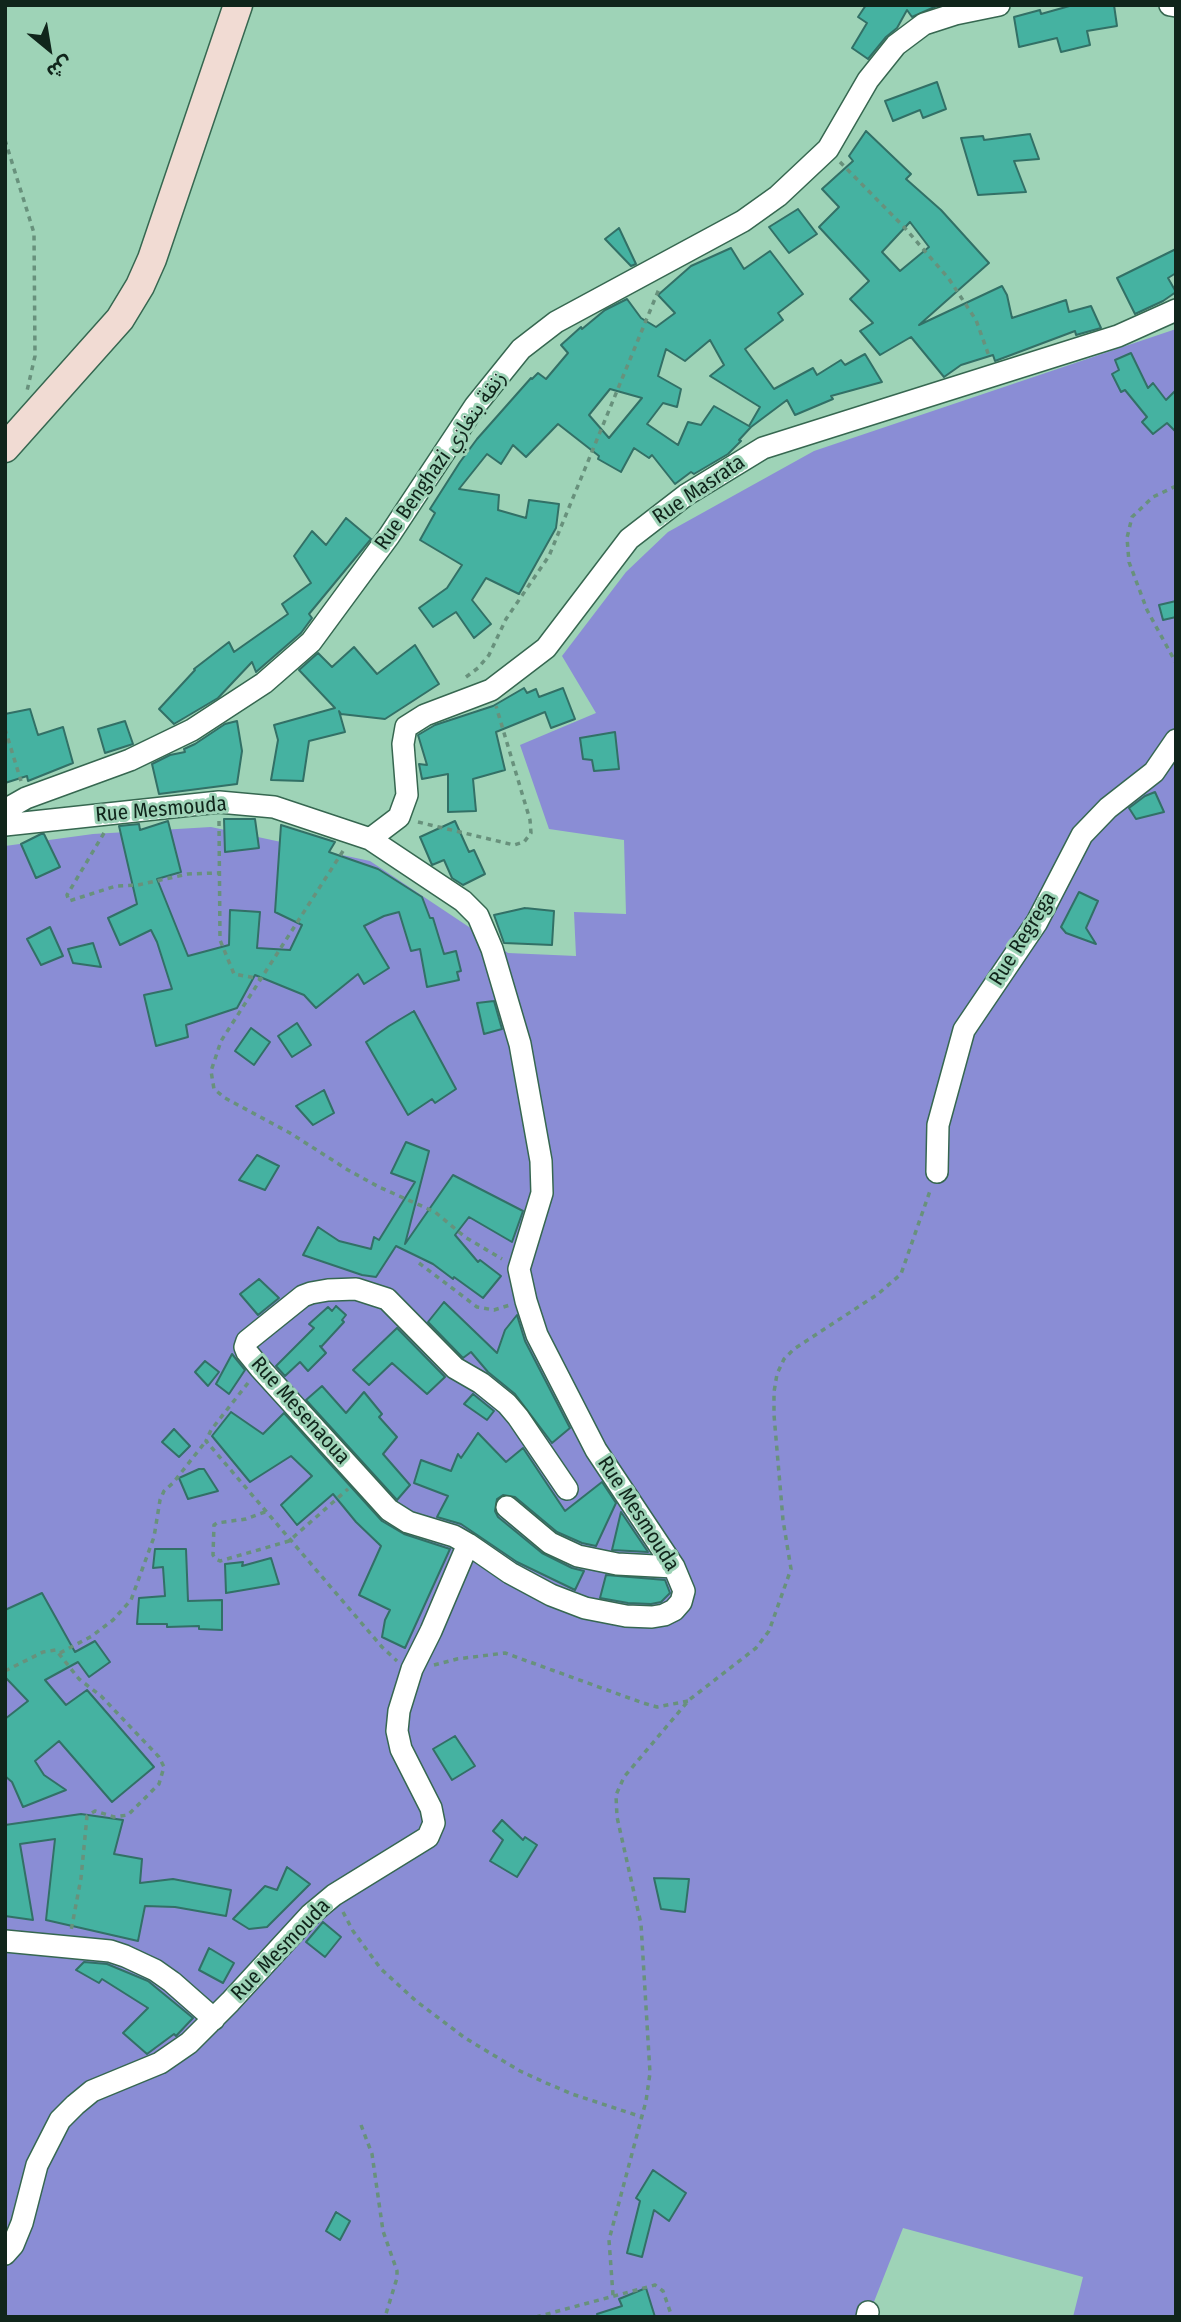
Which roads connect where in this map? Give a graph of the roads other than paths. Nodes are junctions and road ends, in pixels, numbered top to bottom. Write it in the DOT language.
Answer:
graph roads {
  1 [pos="238,5"];
  2 [pos="999,5"];
  3 [pos="1170,5"];
  4 [pos="1176,6"];
  5 [pos="1176,310"];
  6 [pos="5,448"];
  7 [pos="1176,740"];
  8 [pos="5,810"];
  9 [pos="5,825"];
  10 [pos="362,836"];
  11 [pos="937,1172"];
  12 [pos="567,1489"];
  13 [pos="507,1507"];
  14 [pos="468,1544"];
  15 [pos="674,1567"];
  16 [pos="5,1941"];
  17 [pos="214,2019"];
  18 [pos="5,2254"];
  1 -- 6 [label="main road"];
  2 -- 8 [label="street, Rue Benghazi زنقة بنغازي"];
  3 -- 4 [label="street"];
  5 -- 10 [label="street, Rue Masrata"];
  7 -- 11 [label="street, Rue Regrega"];
  9 -- 10 [label="street, Rue Mesmouda"];
  10 -- 15 [label="street, Rue Mesmouda"];
  12 -- 14 [label="street, Rue Mesenaoua"];
  13 -- 15 [label="street"];
  14 -- 15 [label="street, Rue Mesmouda"];
  14 -- 17 [label="street, Rue Mesmouda"];
  16 -- 17 [label="street"];
  17 -- 18 [label="street, Rue Mesmouda"];
}
